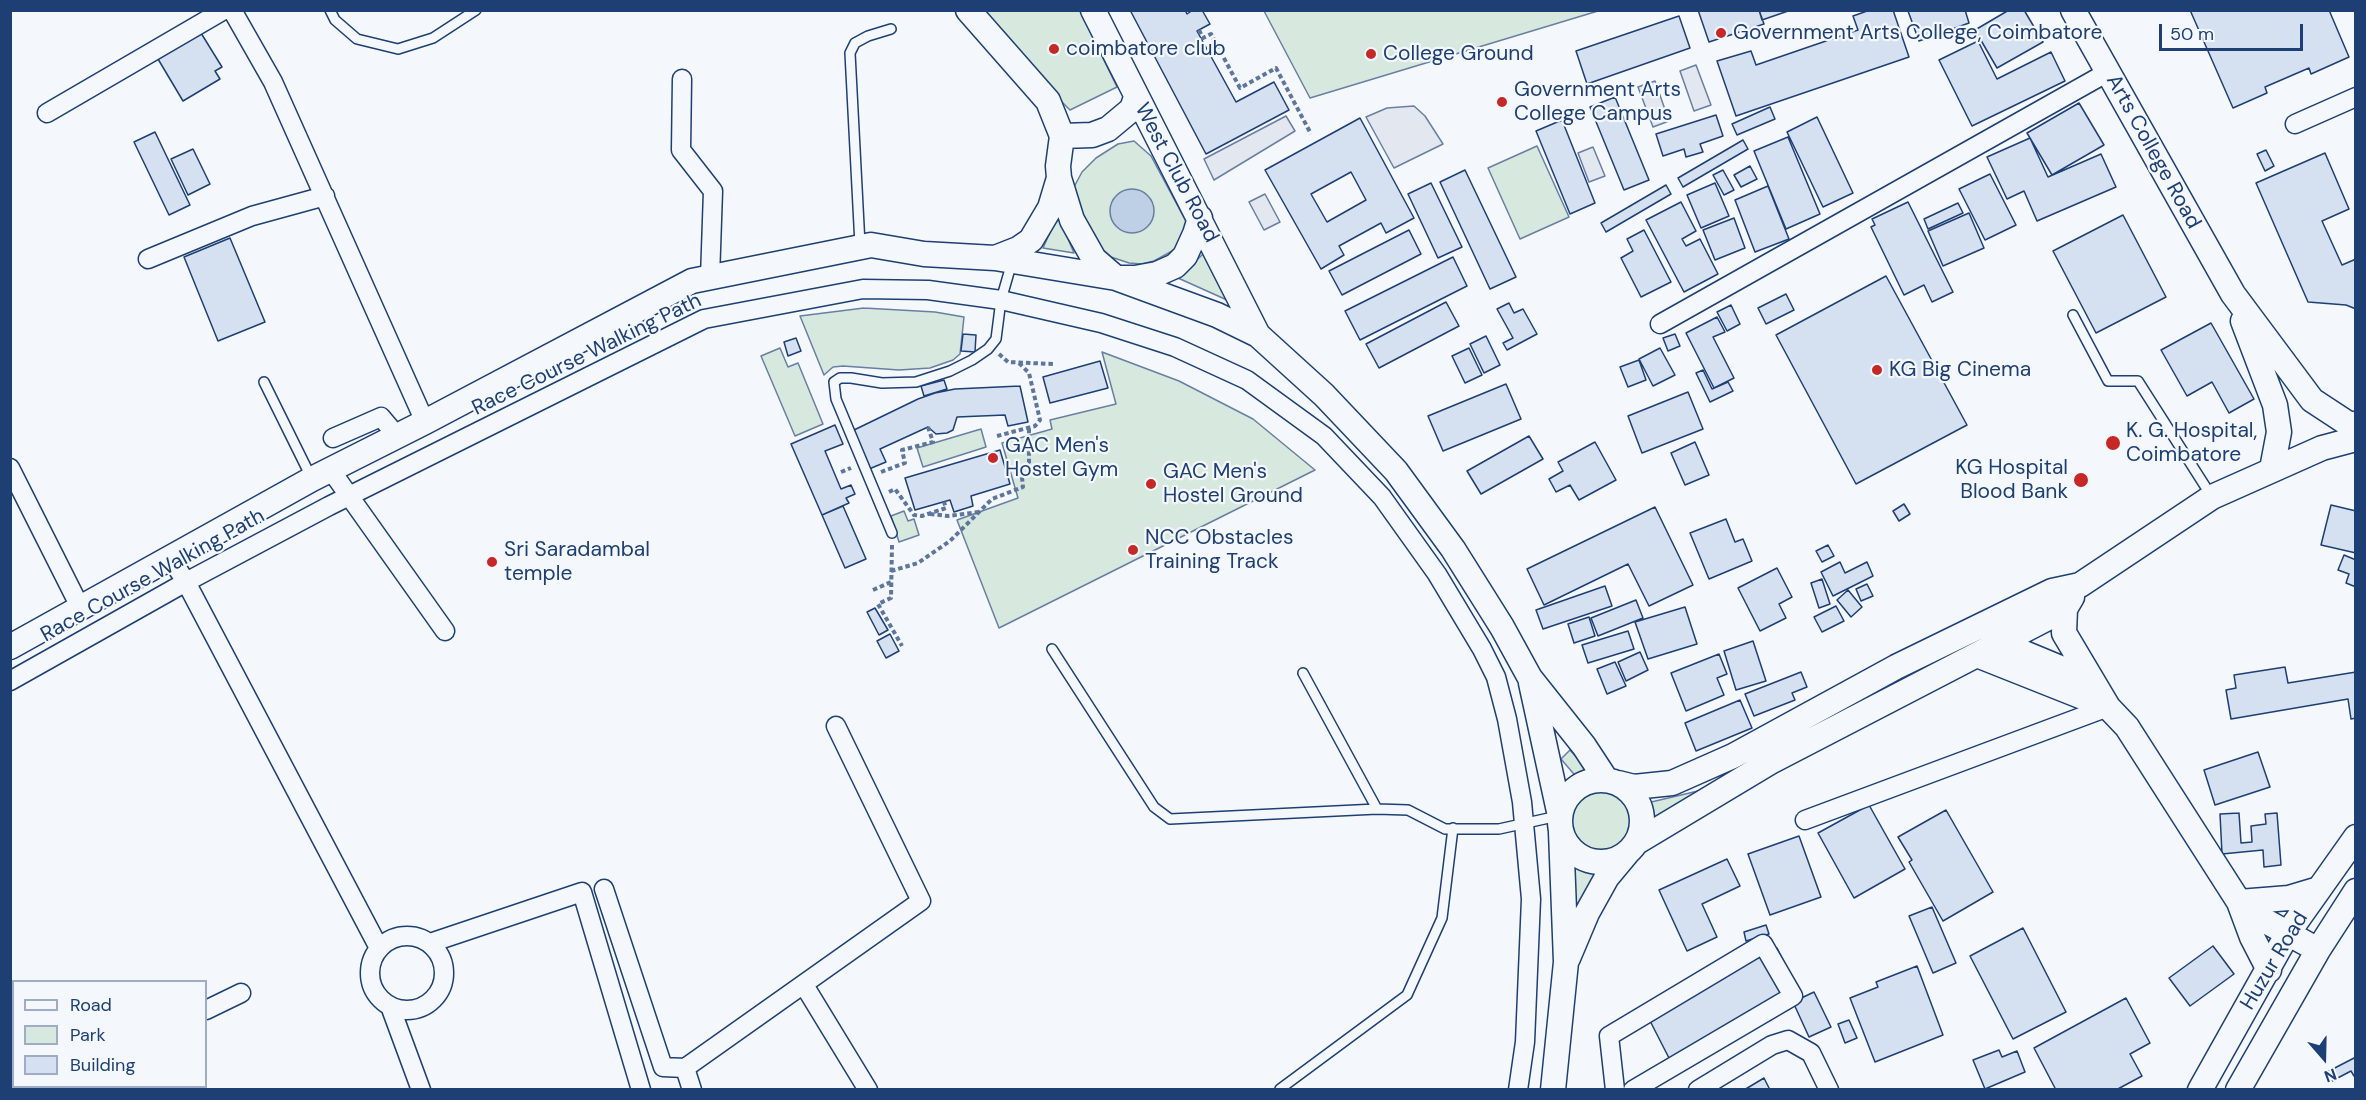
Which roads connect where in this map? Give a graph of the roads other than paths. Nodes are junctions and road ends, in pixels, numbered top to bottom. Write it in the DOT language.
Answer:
graph roads {
  1 [pos="224,10"];
  2 [pos="232,10"];
  3 [pos="330,10"];
  4 [pos="476,10"];
  5 [pos="968,10"];
  6 [pos="1093,10"];
  7 [pos="2073,10"];
  8 [pos="891,29"];
  9 [pos="2108,72"];
  10 [pos="682,79"];
  11 [pos="2355,97"];
  12 [pos="1136,98"];
  13 [pos="47,113"];
  14 [pos="2295,124"];
  15 [pos="1062,136"];
  16 [pos="1059,178"];
  17 [pos="325,196"];
  18 [pos="1200,218"];
  19 [pos="860,247"];
  20 [pos="148,259"];
  21 [pos="1003,260"];
  22 [pos="710,278"];
  23 [pos="1116,278"];
  24 [pos="2233,294"];
  25 [pos="1001,300"];
  26 [pos="2073,315"];
  27 [pos="1660,324"];
  28 [pos="1258,335"];
  29 [pos="264,382"];
  30 [pos="425,422"];
  31 [pos="2355,425"];
  32 [pos="397,436"];
  33 [pos="333,438"];
  34 [pos="2355,439"];
  35 [pos="10,468"];
  36 [pos="2272,469"];
  37 [pos="321,474"];
  38 [pos="349,496"];
  39 [pos="2212,497"];
  40 [pos="892,532"];
  41 [pos="170,557"];
  42 [pos="186,582"];
  43 [pos="2080,585"];
  44 [pos="80,607"];
  45 [pos="2065,609"];
  46 [pos="446,632"];
  47 [pos="2000,643"];
  48 [pos="10,647"];
  49 [pos="1052,649"];
  50 [pos="1977,655"];
  51 [pos="1303,673"];
  52 [pos="1530,678"];
  53 [pos="10,681"];
  54 [pos="2108,707"];
  55 [pos="836,726"];
  56 [pos="1611,780"];
  57 [pos="1377,809"];
  58 [pos="1805,820"];
  59 [pos="1524,823"];
  60 [pos="1561,824"];
  61 [pos="1454,828"];
  62 [pos="2355,837"];
  63 [pos="1633,847"];
  64 [pos="604,889"];
  65 [pos="2319,890"];
  66 [pos="2355,891"];
  67 [pos="2239,902"];
  68 [pos="2288,933"];
  69 [pos="430,943"];
  70 [pos="379,948"];
  71 [pos="2318,950"];
  72 [pos="1566,963"];
  73 [pos="2269,970"];
  74 [pos="804,985"];
  75 [pos="241,993"];
  76 [pos="390,1006"];
  77 [pos="207,1010"];
  78 [pos="685,1068"];
  79 [pos="421,1089"];
  80 [pos="641,1089"];
  81 [pos="692,1089"];
  82 [pos="868,1089"];
  83 [pos="1280,1089"];
  84 [pos="1518,1089"];
  85 [pos="1553,1089"];
  86 [pos="1614,1089"];
  87 [pos="1633,1089"];
  88 [pos="1698,1089"];
  89 [pos="1829,1089"];
  90 [pos="2200,1089"];
  91 [pos="2238,1089"];
  1 -- 13 [label="street"];
  2 -- 17 [label="street"];
  3 -- 4 [label="lane"];
  5 -- 15 [label="street"];
  6 -- 12 [label="street, West Club Road"];
  7 -- 9 [label="street, Arts College Road"];
  8 -- 19 [label="lane"];
  9 -- 24 [label="street, Arts College Road"];
  9 -- 27 [label="street"];
  10 -- 22 [label="street"];
  11 -- 14 [label="street"];
  12 -- 15 [label="street"];
  12 -- 18 [label="street, West Club Road"];
  15 -- 16 [label="street"];
  16 -- 21 [label="street"];
  16 -- 23 [label="street"];
  17 -- 20 [label="street"];
  17 -- 30 [label="street"];
  18 -- 23 [label="street"];
  18 -- 28 [label="street, West Club Road"];
  19 -- 21 [label="street"];
  19 -- 22 [label="street"];
  21 -- 23 [label="street"];
  21 -- 25 [label="lane"];
  22 -- 30 [label="street"];
  23 -- 28 [label="street"];
  24 -- 31 [label="street, Arts College Road"];
  24 -- 36 [label="street, Arts College Road"];
  25 -- 38 [label="street, Race Course Walking Path"];
  25 -- 40 [label="lane"];
  25 -- 59 [label="street, Race Course Walking Path"];
  26 -- 39 [label="lane"];
  28 -- 52 [label="street"];
  29 -- 37 [label="lane"];
  30 -- 32 [label="street"];
  32 -- 33 [label="street"];
  32 -- 37 [label="street"];
  34 -- 36 [label="street"];
  35 -- 44 [label="street"];
  36 -- 39 [label="street"];
  37 -- 38 [label="street"];
  37 -- 41 [label="street"];
  38 -- 42 [label="street, Race Course Walking Path"];
  38 -- 46 [label="street"];
  39 -- 43 [label="street"];
  41 -- 42 [label="street"];
  41 -- 44 [label="street"];
  42 -- 53 [label="street, Race Course Walking Path"];
  42 -- 70 [label="street"];
  43 -- 45 [label="street"];
  43 -- 56 [label="street"];
  44 -- 48 [label="street"];
  45 -- 47 [label="street"];
  45 -- 54 [label="street"];
  47 -- 50 [label="street"];
  47 -- 54 [label="street"];
  49 -- 57 [label="lane"];
  50 -- 54 [label="street"];
  50 -- 63 [label="street"];
  51 -- 57 [label="lane"];
  52 -- 56 [label="street"];
  52 -- 60 [label="street"];
  54 -- 58 [label="street"];
  54 -- 67 [label="street"];
  55 -- 74 [label="street"];
  56 -- 60 [label="street"];
  56 -- 63 [label="street"];
  57 -- 61 [label="lane"];
  59 -- 60 [label="lane"];
  59 -- 61 [label="lane"];
  59 -- 84 [label="street, Race Course Walking Path"];
  60 -- 63 [label="street"];
  60 -- 72 [label="street"];
  61 -- 83 [label="lane"];
  62 -- 65 [label="street, Huzur Road"];
  63 -- 72 [label="street"];
  64 -- 78 [label="street"];
  65 -- 67 [label="street"];
  65 -- 68 [label="street, Huzur Road"];
  66 -- 71 [label="street, Huzur Road"];
  67 -- 68 [label="street"];
  67 -- 73 [label="street"];
  68 -- 71 [label="street"];
  68 -- 73 [label="street, Huzur Road"];
  69 -- 70 [label="street"];
  69 -- 76 [label="street"];
  69 -- 80 [label="street"];
  70 -- 76 [label="street"];
  71 -- 91 [label="street, Huzur Road"];
  72 -- 85 [label="street"];
  73 -- 90 [label="street, Huzur Road"];
  74 -- 78 [label="street"];
  74 -- 82 [label="street"];
  75 -- 77 [label="street"];
  76 -- 79 [label="street"];
  78 -- 81 [label="street"];
  86 -- 87 [label="street"];
  88 -- 89 [label="street"];
}
